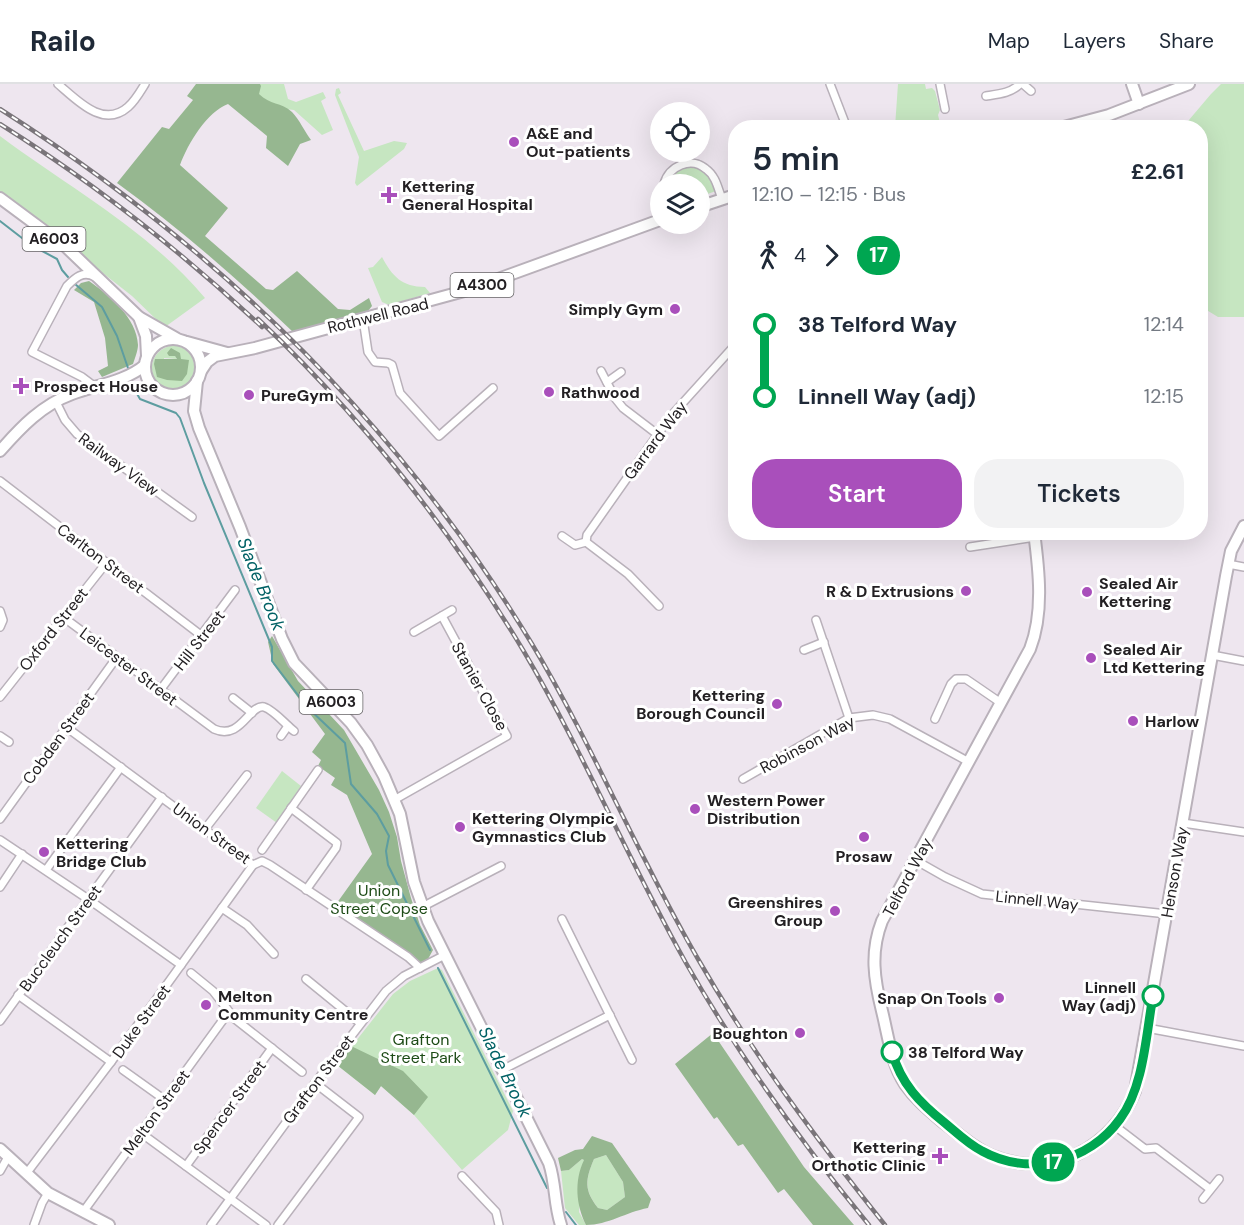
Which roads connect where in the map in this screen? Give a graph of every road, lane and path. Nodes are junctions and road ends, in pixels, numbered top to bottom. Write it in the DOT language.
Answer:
graph roads {
  1 [pos="58,84"];
  2 [pos="146,84"];
  3 [pos="830,84"];
  4 [pos="940,84"];
  5 [pos="1022,84"];
  6 [pos="1131,84"];
  7 [pos="1188,84"];
  8 [pos="1031,91"];
  9 [pos="986,96"];
  10 [pos="1139,104"];
  11 [pos="945,109"];
  12 [pos="844,120"];
  13 [pos="1090,120"];
  14 [pos="670,174"];
  15 [pos="728,197"];
  16 [pos="0,198"];
  17 [pos="722,199"];
  18 [pos="710,203"];
  19 [pos="650,224"];
  20 [pos="105,283"];
  21 [pos="139,317"];
  22 [pos="363,319"];
  23 [pos="181,340"];
  24 [pos="728,352"];
  25 [pos="228,353"];
  26 [pos="146,361"];
  27 [pos="601,371"];
  28 [pos="621,372"];
  29 [pos="76,375"];
  30 [pos="199,376"];
  31 [pos="130,378"];
  32 [pos="607,382"];
  33 [pos="94,386"];
  34 [pos="493,388"];
  35 [pos="78,392"];
  36 [pos="164,392"];
  37 [pos="56,402"];
  38 [pos="194,411"];
  39 [pos="657,434"];
  40 [pos="0,451"];
  41 [pos="0,481"];
  42 [pos="192,517"];
  43 [pos="1244,526"];
  44 [pos="562,536"];
  45 [pos="1008,540"];
  46 [pos="1035,540"];
  47 [pos="586,542"];
  48 [pos="970,547"];
  49 [pos="107,562"];
  50 [pos="1228,564"];
  51 [pos="1244,567"];
  52 [pos="235,590"];
  53 [pos="659,606"];
  54 [pos="452,610"];
  55 [pos="0,611"];
  56 [pos="442,616"];
  57 [pos="63,617"];
  58 [pos="816,620"];
  59 [pos="0,627"];
  60 [pos="414,632"];
  61 [pos="202,636"];
  62 [pos="824,642"];
  63 [pos="804,650"];
  64 [pos="1212,655"];
  65 [pos="117,657"];
  66 [pos="1244,661"];
  67 [pos="161,689"];
  68 [pos="0,697"];
  69 [pos="233,698"];
  70 [pos="1001,704"];
  71 [pos="252,713"];
  72 [pos="849,718"];
  73 [pos="935,719"];
  74 [pos="66,727"];
  75 [pos="0,736"];
  76 [pos="280,736"];
  77 [pos="9,742"];
  78 [pos="969,762"];
  79 [pos="121,767"];
  80 [pos="318,770"];
  81 [pos="247,775"];
  82 [pos="743,779"];
  83 [pos="162,797"];
  84 [pos="394,800"];
  85 [pos="291,808"];
  86 [pos="0,819"];
  87 [pos="1183,823"];
  88 [pos="205,829"];
  89 [pos="1244,832"];
  90 [pos="0,840"];
  91 [pos="262,850"];
  92 [pos="22,854"];
  93 [pos="915,860"];
  94 [pos="253,866"];
  95 [pos="501,866"];
  96 [pos="46,870"];
  97 [pos="0,887"];
  98 [pos="306,890"];
  99 [pos="88,899"];
  100 [pos="422,907"];
  101 [pos="222,908"];
  102 [pos="1167,914"];
  103 [pos="562,919"];
  104 [pos="274,954"];
  105 [pos="445,955"];
  106 [pos="181,965"];
  107 [pos="420,968"];
  108 [pos="191,973"];
  109 [pos="306,979"];
  110 [pos="18,995"];
  111 [pos="228,1012"];
  112 [pos="610,1015"];
  113 [pos="0,1021"];
  114 [pos="360,1023"];
  115 [pos="1147,1028"];
  116 [pos="1244,1046"];
  117 [pos="272,1048"];
  118 [pos="632,1060"];
  119 [pos="111,1062"];
  120 [pos="123,1070"];
  121 [pos="502,1070"];
  122 [pos="302,1072"];
  123 [pos="315,1083"];
  124 [pos="165,1100"];
  125 [pos="1115,1126"];
  126 [pos="141,1133"];
  127 [pos="4,1153"];
  128 [pos="1035,1164"];
  129 [pos="186,1166"];
  130 [pos="0,1171"];
  131 [pos="26,1174"];
  132 [pos="462,1176"];
  133 [pos="1219,1179"];
  134 [pos="1210,1189"];
  135 [pos="48,1193"];
  136 [pos="230,1198"];
  137 [pos="1203,1199"];
  138 [pos="556,1210"];
  139 [pos="83,1212"];
  140 [pos="33,1225"];
  141 [pos="109,1225"];
  142 [pos="211,1225"];
  143 [pos="266,1225"];
  144 [pos="278,1225"];
  145 [pos="499,1225"];
  146 [pos="553,1225"];
  147 [pos="561,1225"];
  1 -- 2 [label="street"];
  3 -- 12 [label="street"];
  4 -- 11 [label="street"];
  5 -- 8 [label="street"];
  5 -- 9 [label="street"];
  6 -- 10 [label="main road"];
  7 -- 10 [label="main road"];
  10 -- 13 [label="main road"];
  14 -- 17 [label="street"];
  15 -- 17 [label="main road"];
  16 -- 20 [label="main road, A6003"];
  17 -- 18 [label="main road"];
  19 -- 22 [label="main road, Rothwell Road / A4300"];
  20 -- 21 [label="main road, A6003"];
  20 -- 29 [label="street"];
  21 -- 23 [label="main road, A6003"];
  21 -- 26 [label="main road"];
  22 -- 25 [label="main road, Rothwell Road / A4300"];
  22 -- 34 [label="street"];
  23 -- 25 [label="main road, Rothwell Road / A4300"];
  23 -- 26 [label="main road"];
  23 -- 30 [label="main road"];
  24 -- 39 [label="street, Garrard Way"];
  25 -- 30 [label="main road, Rothwell Road / A4300"];
  26 -- 31 [label="main road"];
  26 -- 36 [label="main road"];
  27 -- 32 [label="street"];
  28 -- 32 [label="street"];
  29 -- 33 [label="street"];
  29 -- 35 [label="street"];
  30 -- 36 [label="main road"];
  30 -- 38 [label="main road, A6003"];
  31 -- 33 [label="main road"];
  31 -- 36 [label="main road"];
  32 -- 39 [label="street"];
  33 -- 35 [label="main road"];
  35 -- 37 [label="main road"];
  36 -- 38 [label="main road"];
  37 -- 40 [label="main road"];
  37 -- 42 [label="street, Railway View"];
  38 -- 84 [label="main road, A6003"];
  39 -- 47 [label="street, Garrard Way"];
  41 -- 49 [label="street, Carlton Street"];
  43 -- 50 [label="main road, Henson Way"];
  44 -- 47 [label="street"];
  45 -- 48 [label="street"];
  46 -- 70 [label="main road, Telford Way"];
  47 -- 53 [label="street"];
  49 -- 57 [label="street, Oxford Street"];
  49 -- 61 [label="street, Carlton Street"];
  50 -- 51 [label="street"];
  50 -- 64 [label="main road, Henson Way"];
  52 -- 61 [label="street, Hill Street"];
  54 -- 56 [label="street"];
  55 -- 59 [label="street"];
  56 -- 60 [label="street"];
  56 -- 84 [label="street, Stanier Close"];
  57 -- 65 [label="street, Leicester Street"];
  57 -- 68 [label="street, Oxford Street"];
  58 -- 62 [label="street"];
  61 -- 67 [label="street, Hill Street"];
  62 -- 63 [label="street"];
  62 -- 72 [label="street"];
  64 -- 66 [label="street"];
  64 -- 87 [label="main road, Henson Way"];
  65 -- 67 [label="street, Leicester Street"];
  65 -- 74 [label="street, Cobden Street"];
  67 -- 71 [label="street, Leicester Street"];
  69 -- 71 [label="street"];
  70 -- 73 [label="street"];
  70 -- 78 [label="main road, Telford Way"];
  71 -- 76 [label="street"];
  72 -- 78 [label="street, Robinson Way"];
  72 -- 82 [label="street, Robinson Way"];
  74 -- 79 [label="street, Union Street"];
  74 -- 86 [label="street, Cobden Street"];
  75 -- 77 [label="street"];
  78 -- 93 [label="main road, Telford Way"];
  79 -- 83 [label="street, Union Street"];
  79 -- 96 [label="street"];
  80 -- 85 [label="street"];
  81 -- 88 [label="street"];
  83 -- 88 [label="street, Union Street"];
  83 -- 99 [label="street, Buccleuch Street"];
  84 -- 100 [label="main road, A6003"];
  85 -- 91 [label="street"];
  85 -- 98 [label="street"];
  87 -- 89 [label="street"];
  87 -- 102 [label="main road, Henson Way"];
  88 -- 94 [label="street, Union Street"];
  90 -- 92 [label="street"];
  92 -- 96 [label="street"];
  92 -- 97 [label="street"];
  93 -- 102 [label="street, Linnell Way"];
  93 -- 128 [label="main road, Telford Way"];
  94 -- 98 [label="street, Union Street"];
  94 -- 101 [label="street, Duke Street"];
  95 -- 100 [label="street"];
  96 -- 99 [label="street"];
  98 -- 107 [label="street, Union Street"];
  99 -- 106 [label="street"];
  99 -- 110 [label="street, Buccleuch Street"];
  100 -- 105 [label="main road, A6003"];
  101 -- 104 [label="street"];
  101 -- 106 [label="street, Duke Street"];
  102 -- 115 [label="main road, Henson Way"];
  103 -- 112 [label="street"];
  105 -- 107 [label="street, Grafton Street"];
  105 -- 121 [label="main road, A6003"];
  106 -- 119 [label="street, Duke Street"];
  107 -- 114 [label="street, Grafton Street"];
  108 -- 111 [label="street"];
  109 -- 114 [label="street"];
  110 -- 113 [label="street, Buccleuch Street"];
  110 -- 119 [label="street"];
  111 -- 117 [label="street"];
  111 -- 124 [label="street, Melton Street"];
  112 -- 118 [label="street"];
  112 -- 121 [label="street"];
  114 -- 123 [label="street, Grafton Street"];
  115 -- 116 [label="street"];
  115 -- 125 [label="main road, Henson Way"];
  117 -- 122 [label="street"];
  117 -- 129 [label="street, Spencer Street"];
  119 -- 131 [label="street, Duke Street"];
  120 -- 124 [label="street"];
  121 -- 138 [label="main road, A6003"];
  123 -- 136 [label="street, Grafton Street"];
  123 -- 144 [label="street"];
  124 -- 126 [label="street, Melton Street"];
  125 -- 128 [label="main road, Henson Way"];
  125 -- 134 [label="street"];
  126 -- 129 [label="street"];
  126 -- 139 [label="street, Melton Street"];
  127 -- 130 [label="street"];
  127 -- 131 [label="main road"];
  129 -- 136 [label="street"];
  131 -- 135 [label="main road"];
  132 -- 145 [label="street"];
  133 -- 134 [label="street"];
  134 -- 137 [label="street"];
  135 -- 139 [label="main road"];
  135 -- 140 [label="street"];
  136 -- 142 [label="street, Grafton Street"];
  136 -- 143 [label="street"];
  138 -- 146 [label="main road, A6003"];
  138 -- 147 [label="main road, A6003"];
  139 -- 141 [label="main road"];
}
